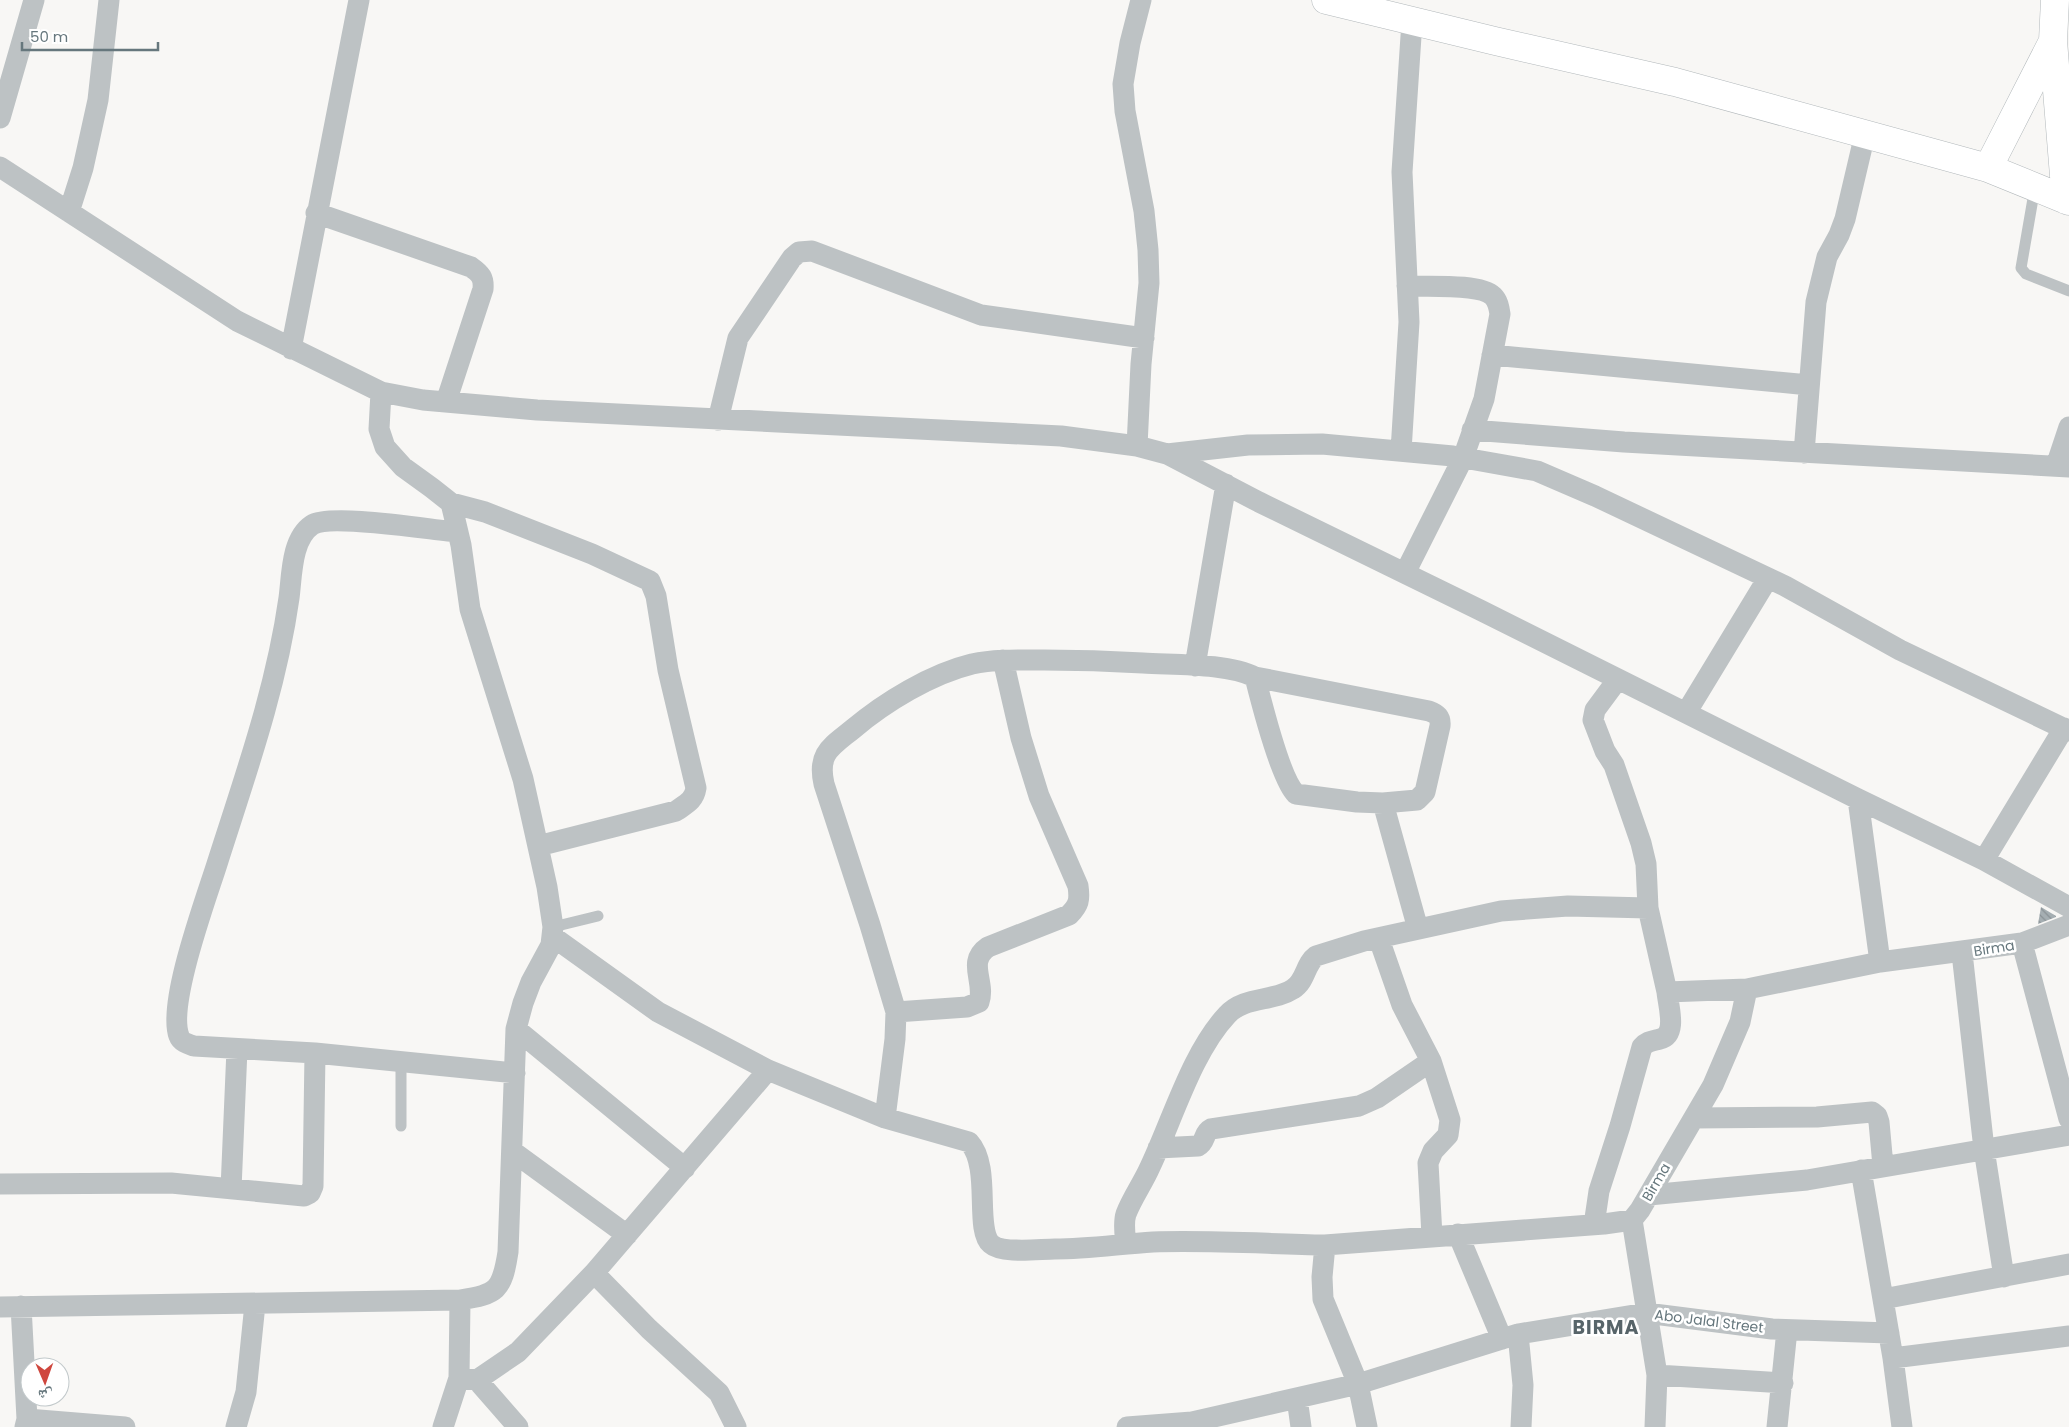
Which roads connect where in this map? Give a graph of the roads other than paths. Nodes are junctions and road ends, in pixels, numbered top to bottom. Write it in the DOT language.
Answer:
graph roads {
  1 [pos="34,0"];
  2 [pos="109,0"];
  3 [pos="360,0"];
  4 [pos="1142,0"];
  5 [pos="1326,0"];
  6 [pos="2055,0"];
  7 [pos="1412,21"];
  8 [pos="2053,41"];
  9 [pos="0,118"];
  10 [pos="1865,134"];
  11 [pos="0,167"];
  12 [pos="1988,168"];
  13 [pos="2035,187"];
  14 [pos="2068,200"];
  15 [pos="69,212"];
  16 [pos="316,213"];
  17 [pos="1407,286"];
  18 [pos="2069,291"];
  19 [pos="1144,338"];
  20 [pos="291,349"];
  21 [pos="1492,355"];
  22 [pos="1809,385"];
  23 [pos="381,392"];
  24 [pos="446,402"];
  25 [pos="718,420"];
  26 [pos="2069,427"];
  27 [pos="1472,430"];
  28 [pos="1137,446"];
  29 [pos="1401,451"];
  30 [pos="1804,453"];
  31 [pos="1167,454"];
  32 [pos="1463,458"];
  33 [pos="2063,467"];
  34 [pos="1226,484"];
  35 [pos="451,503"];
  36 [pos="458,532"];
  37 [pos="1405,574"];
  38 [pos="1768,578"];
  39 [pos="1002,660"];
  40 [pos="1195,666"];
  41 [pos="1255,677"];
  42 [pos="1618,679"];
  43 [pos="1686,713"];
  44 [pos="2067,729"];
  45 [pos="1858,799"];
  46 [pos="1383,803"];
  47 [pos="538,846"];
  48 [pos="1984,860"];
  49 [pos="2069,907"];
  50 [pos="1648,908"];
  51 [pos="598,916"];
  52 [pos="2069,925"];
  53 [pos="1418,929"];
  54 [pos="553,932"];
  55 [pos="1379,939"];
  56 [pos="2022,943"];
  57 [pos="1962,953"];
  58 [pos="1880,962"];
  59 [pos="1747,989"];
  60 [pos="1667,992"];
  61 [pos="896,1012"];
  62 [pos="516,1029"];
  63 [pos="238,1049"];
  64 [pos="315,1053"];
  65 [pos="401,1061"];
  66 [pos="1431,1061"];
  67 [pos="768,1070"];
  68 [pos="515,1072"];
  69 [pos="884,1118"];
  70 [pos="1694,1118"];
  71 [pos="2069,1119"];
  72 [pos="401,1126"];
  73 [pos="2069,1135"];
  74 [pos="1158,1148"];
  75 [pos="1984,1149"];
  76 [pos="512,1151"];
  77 [pos="1884,1166"];
  78 [pos="685,1168"];
  79 [pos="1862,1170"];
  80 [pos="0,1184"];
  81 [pos="231,1189"];
  82 [pos="1649,1194"];
  83 [pos="1632,1220"];
  84 [pos="1594,1225"];
  85 [pos="1458,1234"];
  86 [pos="627,1235"];
  87 [pos="1432,1236"];
  88 [pos="1126,1244"];
  89 [pos="1325,1245"];
  90 [pos="2069,1264"];
  91 [pos="594,1273"];
  92 [pos="2004,1276"];
  93 [pos="1883,1299"];
  94 [pos="460,1300"];
  95 [pos="256,1304"];
  96 [pos="21,1306"];
  97 [pos="0,1307"];
  98 [pos="1646,1313"];
  99 [pos="1787,1330"];
  100 [pos="1889,1333"];
  101 [pos="1510,1336"];
  102 [pos="2069,1336"];
  103 [pos="1893,1358"];
  104 [pos="1657,1375"];
  105 [pos="468,1379"];
  106 [pos="1782,1383"];
  107 [pos="1358,1384"];
  108 [pos="1297,1398"];
  109 [pos="26,1423"];
  110 [pos="1139,1426"];
  111 [pos="125,1427"];
  112 [pos="236,1427"];
  113 [pos="443,1427"];
  114 [pos="518,1427"];
  115 [pos="736,1427"];
  116 [pos="1301,1427"];
  117 [pos="1367,1427"];
  118 [pos="1520,1427"];
  119 [pos="1654,1427"];
  120 [pos="1777,1427"];
  121 [pos="1902,1427"];
  1 -- 9 [label="street"];
  2 -- 15 [label="street"];
  3 -- 16 [label="street"];
  4 -- 19 [label="street"];
  5 -- 7 [label="main road"];
  6 -- 8 [label="main road"];
  7 -- 10 [label="main road"];
  7 -- 17 [label="street"];
  8 -- 12 [label="main road"];
  8 -- 14 [label="main road"];
  10 -- 12 [label="main road"];
  10 -- 22 [label="street"];
  11 -- 15 [label="street"];
  12 -- 13 [label="main road"];
  13 -- 14 [label="main road"];
  13 -- 18 [label="lane"];
  15 -- 20 [label="street"];
  16 -- 20 [label="street"];
  16 -- 24 [label="street"];
  17 -- 21 [label="street"];
  17 -- 29 [label="street"];
  19 -- 25 [label="street"];
  19 -- 28 [label="street"];
  20 -- 23 [label="street"];
  21 -- 22 [label="street"];
  21 -- 27 [label="street"];
  22 -- 30 [label="street"];
  23 -- 24 [label="street"];
  23 -- 35 [label="street"];
  24 -- 25 [label="street"];
  25 -- 28 [label="street"];
  26 -- 33 [label="street"];
  27 -- 30 [label="street"];
  27 -- 32 [label="street"];
  28 -- 31 [label="street"];
  29 -- 31 [label="street"];
  29 -- 32 [label="street"];
  30 -- 33 [label="street"];
  31 -- 34 [label="street"];
  32 -- 37 [label="street"];
  32 -- 38 [label="street"];
  34 -- 37 [label="street"];
  34 -- 40 [label="street"];
  35 -- 36 [label="street"];
  35 -- 47 [label="street"];
  36 -- 47 [label="street"];
  36 -- 63 [label="street"];
  37 -- 42 [label="street"];
  38 -- 43 [label="street"];
  38 -- 44 [label="street"];
  39 -- 40 [label="street"];
  39 -- 61 [label="street"];
  39 -- 61 [label="street"];
  40 -- 41 [label="street"];
  41 -- 46 [label="street"];
  41 -- 46 [label="street"];
  42 -- 43 [label="street"];
  42 -- 50 [label="street"];
  43 -- 45 [label="street"];
  44 -- 48 [label="street"];
  45 -- 48 [label="street"];
  45 -- 58 [label="street"];
  46 -- 53 [label="street"];
  47 -- 54 [label="street"];
  48 -- 49 [label="street"];
  50 -- 53 [label="street"];
  50 -- 60 [label="street"];
  51 -- 54 [label="lane"];
  52 -- 56 [label="street, Birma"];
  53 -- 55 [label="street"];
  54 -- 62 [label="street"];
  54 -- 67 [label="street"];
  55 -- 66 [label="street"];
  55 -- 74 [label="street"];
  56 -- 57 [label="street, Birma"];
  56 -- 71 [label="street"];
  57 -- 58 [label="street, Birma"];
  57 -- 75 [label="street"];
  58 -- 59 [label="street, Birma"];
  59 -- 60 [label="street"];
  59 -- 70 [label="street, Birma"];
  60 -- 84 [label="street"];
  61 -- 69 [label="street"];
  62 -- 68 [label="street"];
  62 -- 78 [label="street"];
  63 -- 64 [label="street"];
  63 -- 81 [label="street"];
  64 -- 65 [label="street"];
  64 -- 81 [label="street"];
  65 -- 68 [label="street"];
  65 -- 72 [label="lane"];
  66 -- 74 [label="street"];
  66 -- 87 [label="street"];
  67 -- 69 [label="street"];
  67 -- 78 [label="street"];
  68 -- 76 [label="street"];
  69 -- 88 [label="street"];
  70 -- 77 [label="street"];
  70 -- 82 [label="street, Birma"];
  73 -- 75 [label="street"];
  74 -- 88 [label="street"];
  75 -- 77 [label="street"];
  75 -- 92 [label="street"];
  76 -- 86 [label="street"];
  76 -- 94 [label="street"];
  77 -- 79 [label="street"];
  78 -- 86 [label="street"];
  79 -- 82 [label="street"];
  79 -- 93 [label="street"];
  80 -- 81 [label="street"];
  82 -- 83 [label="street, Birma"];
  83 -- 84 [label="street"];
  83 -- 98 [label="street"];
  84 -- 85 [label="street"];
  85 -- 87 [label="street"];
  85 -- 101 [label="street"];
  86 -- 91 [label="street"];
  87 -- 89 [label="street"];
  88 -- 89 [label="street"];
  89 -- 107 [label="street"];
  90 -- 92 [label="street"];
  91 -- 105 [label="street"];
  91 -- 115 [label="street"];
  92 -- 93 [label="street"];
  93 -- 100 [label="street"];
  94 -- 95 [label="street"];
  94 -- 105 [label="street"];
  95 -- 96 [label="street"];
  95 -- 112 [label="street"];
  96 -- 97 [label="street"];
  96 -- 109 [label="street"];
  98 -- 99 [label="street, Abo Jalal Street"];
  98 -- 101 [label="street, Abo Jalal Street"];
  98 -- 104 [label="street"];
  99 -- 100 [label="street, Abo Jalal Street"];
  99 -- 106 [label="street"];
  100 -- 103 [label="street"];
  101 -- 107 [label="street, Abo Jalal Street"];
  101 -- 118 [label="street"];
  102 -- 103 [label="street"];
  103 -- 121 [label="street"];
  104 -- 106 [label="street"];
  104 -- 119 [label="street"];
  105 -- 113 [label="street"];
  105 -- 114 [label="street"];
  106 -- 120 [label="street"];
  107 -- 108 [label="street, Abo Jalal Street"];
  107 -- 117 [label="street"];
  108 -- 110 [label="street, Abo Jalal Street"];
  108 -- 116 [label="street"];
  109 -- 111 [label="street"];
}
